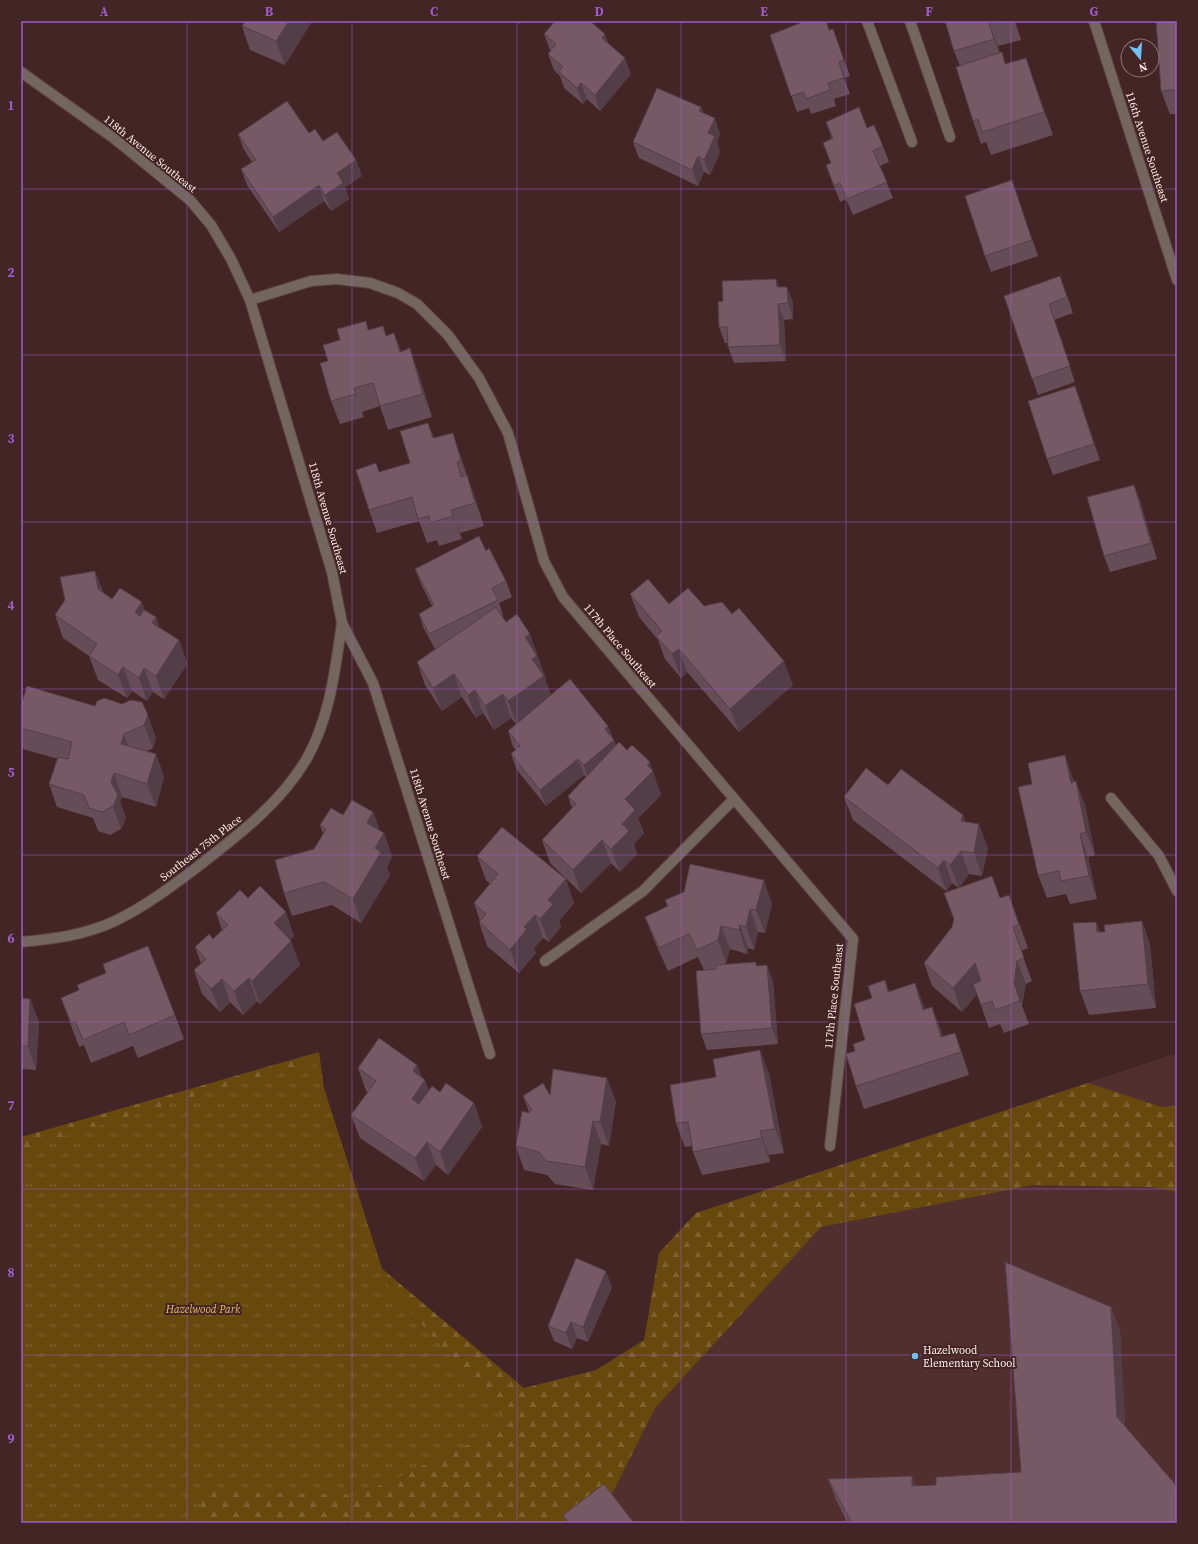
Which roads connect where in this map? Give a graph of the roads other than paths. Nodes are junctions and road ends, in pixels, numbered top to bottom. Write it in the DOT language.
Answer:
graph roads {
  1 [pos="867,21"];
  2 [pos="910,21"];
  3 [pos="1094,21"];
  4 [pos="21,72"];
  5 [pos="950,137"];
  6 [pos="912,142"];
  7 [pos="1177,280"];
  8 [pos="250,300"];
  9 [pos="342,623"];
  10 [pos="1111,798"];
  11 [pos="734,799"];
  12 [pos="1177,891"];
  13 [pos="21,942"];
  14 [pos="545,961"];
  15 [pos="490,1054"];
  16 [pos="830,1146"];
  1 -- 6 [label="street"];
  2 -- 5 [label="street"];
  3 -- 7 [label="street, 116th Avenue Southeast"];
  4 -- 8 [label="street, 118th Avenue Southeast"];
  8 -- 9 [label="street, 118th Avenue Southeast"];
  8 -- 11 [label="street, 117th Place Southeast"];
  9 -- 13 [label="street, Southeast 75th Place"];
  9 -- 15 [label="street, 118th Avenue Southeast"];
  10 -- 12 [label="street"];
  11 -- 14 [label="street"];
  11 -- 16 [label="street, 117th Place Southeast"];
}
